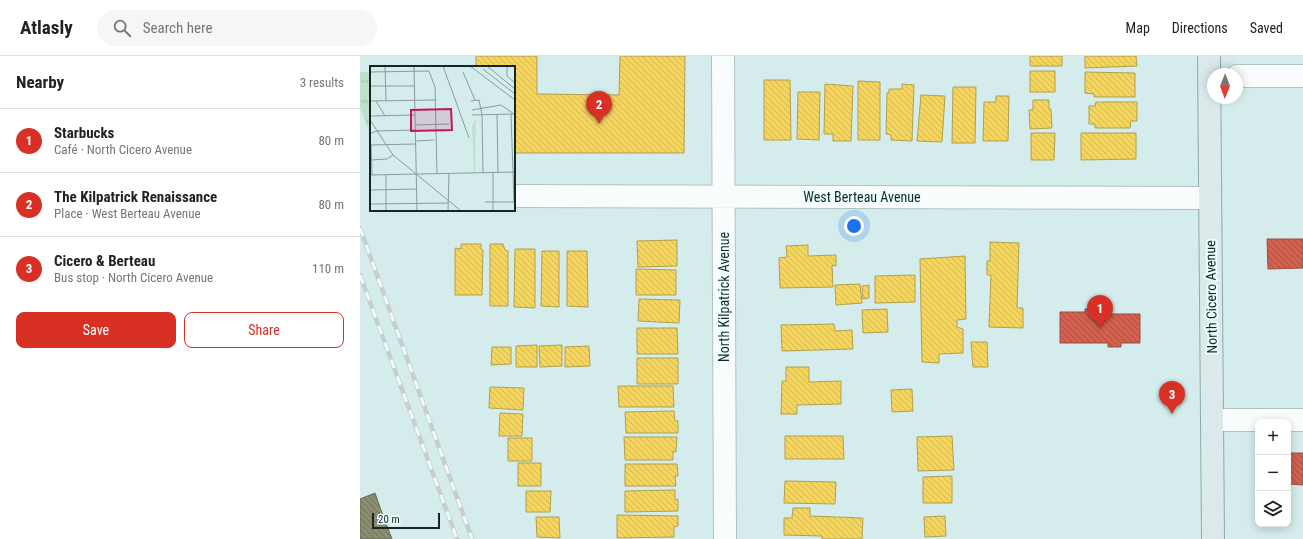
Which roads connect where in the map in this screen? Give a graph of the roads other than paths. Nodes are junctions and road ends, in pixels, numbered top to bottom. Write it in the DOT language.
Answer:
graph roads {
  1 [pos="723,56"];
  2 [pos="1243,76"];
  3 [pos="1303,76"];
  4 [pos="1210,104"];
  5 [pos="515,196"];
  6 [pos="724,196"];
  7 [pos="1210,198"];
  8 [pos="1212,420"];
  9 [pos="1303,420"];
  10 [pos="725,539"];
  11 [pos="1213,539"];
  1 -- 6 [label="street, North Kilpatrick Avenue"];
  2 -- 3 [label="street"];
  4 -- 7 [label="main road, North Cicero Avenue"];
  5 -- 6 [label="street, West Berteau Avenue"];
  6 -- 7 [label="street, West Berteau Avenue"];
  6 -- 10 [label="street, North Kilpatrick Avenue"];
  7 -- 8 [label="main road, North Cicero Avenue"];
  8 -- 9 [label="street"];
  8 -- 11 [label="main road, North Cicero Avenue"];
}
